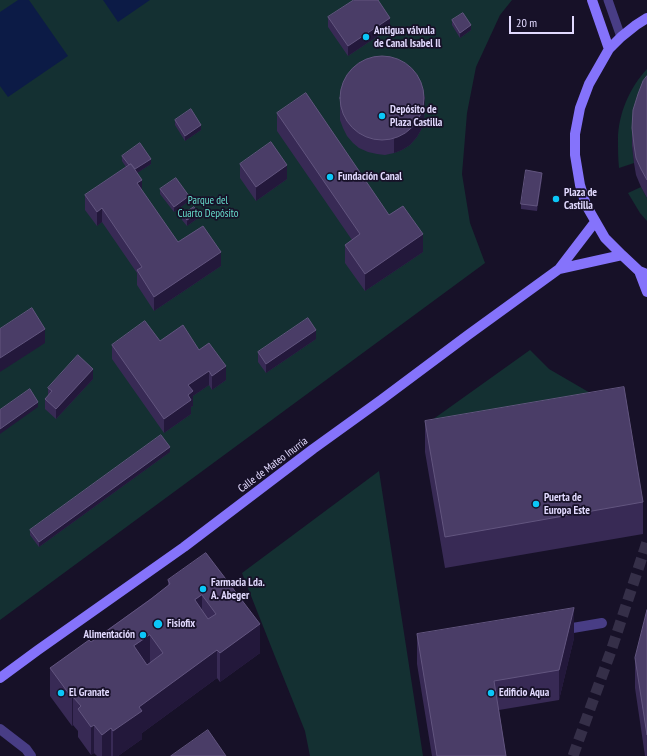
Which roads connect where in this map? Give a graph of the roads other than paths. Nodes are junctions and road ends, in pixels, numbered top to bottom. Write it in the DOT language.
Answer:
graph roads {
  1 [pos="592,0"];
  2 [pos="608,0"];
  3 [pos="647,18"];
  4 [pos="621,37"];
  5 [pos="609,49"];
  6 [pos="596,222"];
  7 [pos="622,256"];
  8 [pos="559,269"];
  9 [pos="643,273"];
  10 [pos="647,292"];
  11 [pos="602,623"];
  12 [pos="548,633"];
  13 [pos="0,678"];
  14 [pos="0,729"];
  15 [pos="31,756"];
  1 -- 5 [label="main road"];
  2 -- 4 [label="lane"];
  3 -- 4 [label="main road"];
  4 -- 5 [label="main road"];
  5 -- 6 [label="main road"];
  6 -- 7 [label="main road"];
  6 -- 8 [label="main road, Calle de Mateo Inurria"];
  7 -- 8 [label="main road, Calle de Mateo Inurria"];
  7 -- 9 [label="main road"];
  8 -- 13 [label="main road, Calle de Mateo Inurria"];
  9 -- 10 [label="main road"];
  11 -- 12 [label="street"];
  14 -- 15 [label="street"];
}
